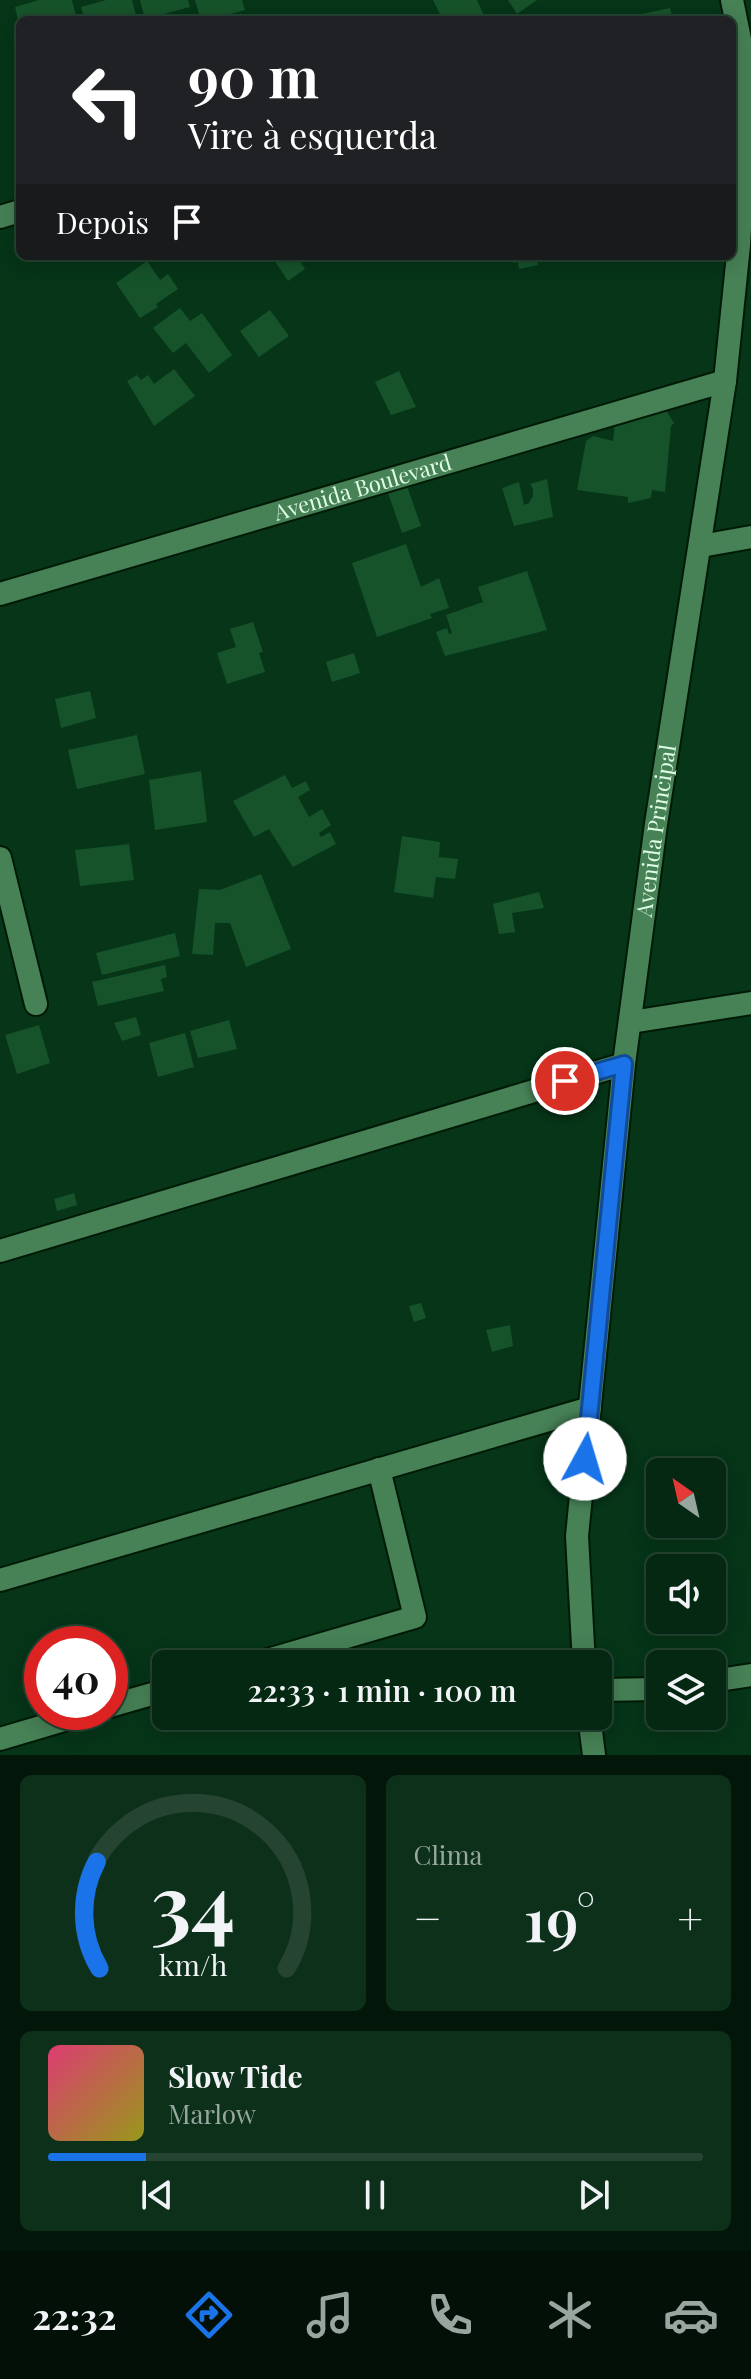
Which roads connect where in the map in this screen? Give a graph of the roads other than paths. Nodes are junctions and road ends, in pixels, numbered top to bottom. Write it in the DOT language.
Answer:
graph roads {
  1 [pos="737,55"];
  2 [pos="748,127"];
  3 [pos="725,381"];
  4 [pos="751,537"];
  5 [pos="701,546"];
  6 [pos="0,594"];
  7 [pos="0,858"];
  8 [pos="751,1003"];
  9 [pos="36,1004"];
  10 [pos="631,1022"];
  11 [pos="624,1064"];
  12 [pos="0,1251"];
  13 [pos="590,1408"];
  14 [pos="379,1469"];
  15 [pos="0,1580"];
  16 [pos="302,1650"];
  17 [pos="583,1650"];
  18 [pos="751,1675"];
  19 [pos="726,1679"];
  20 [pos="646,1689"];
  21 [pos="612,1690"];
  22 [pos="152,1694"];
  23 [pos="128,1701"];
  24 [pos="30,1730"];
  25 [pos="591,1730"];
  26 [pos="0,1739"];
  27 [pos="594,1755"];
  1 -- 2 [label="street, Avenida Principal"];
  2 -- 3 [label="street, Avenida Principal"];
  3 -- 5 [label="street, Avenida Principal"];
  3 -- 6 [label="street, Avenida Boulevard"];
  4 -- 5 [label="street"];
  5 -- 10 [label="street, Avenida Principal"];
  7 -- 9 [label="street"];
  8 -- 10 [label="street"];
  10 -- 11 [label="street, Avenida Principal"];
  11 -- 12 [label="street"];
  11 -- 13 [label="street, Avenida Principal"];
  13 -- 14 [label="street"];
  13 -- 17 [label="street, Avenida Principal"];
  14 -- 15 [label="street"];
  14 -- 16 [label="street"];
  18 -- 19 [label="street"];
  20 -- 21 [label="street"];
  22 -- 23 [label="street"];
  24 -- 26 [label="street"];
  25 -- 27 [label="street"];
}
